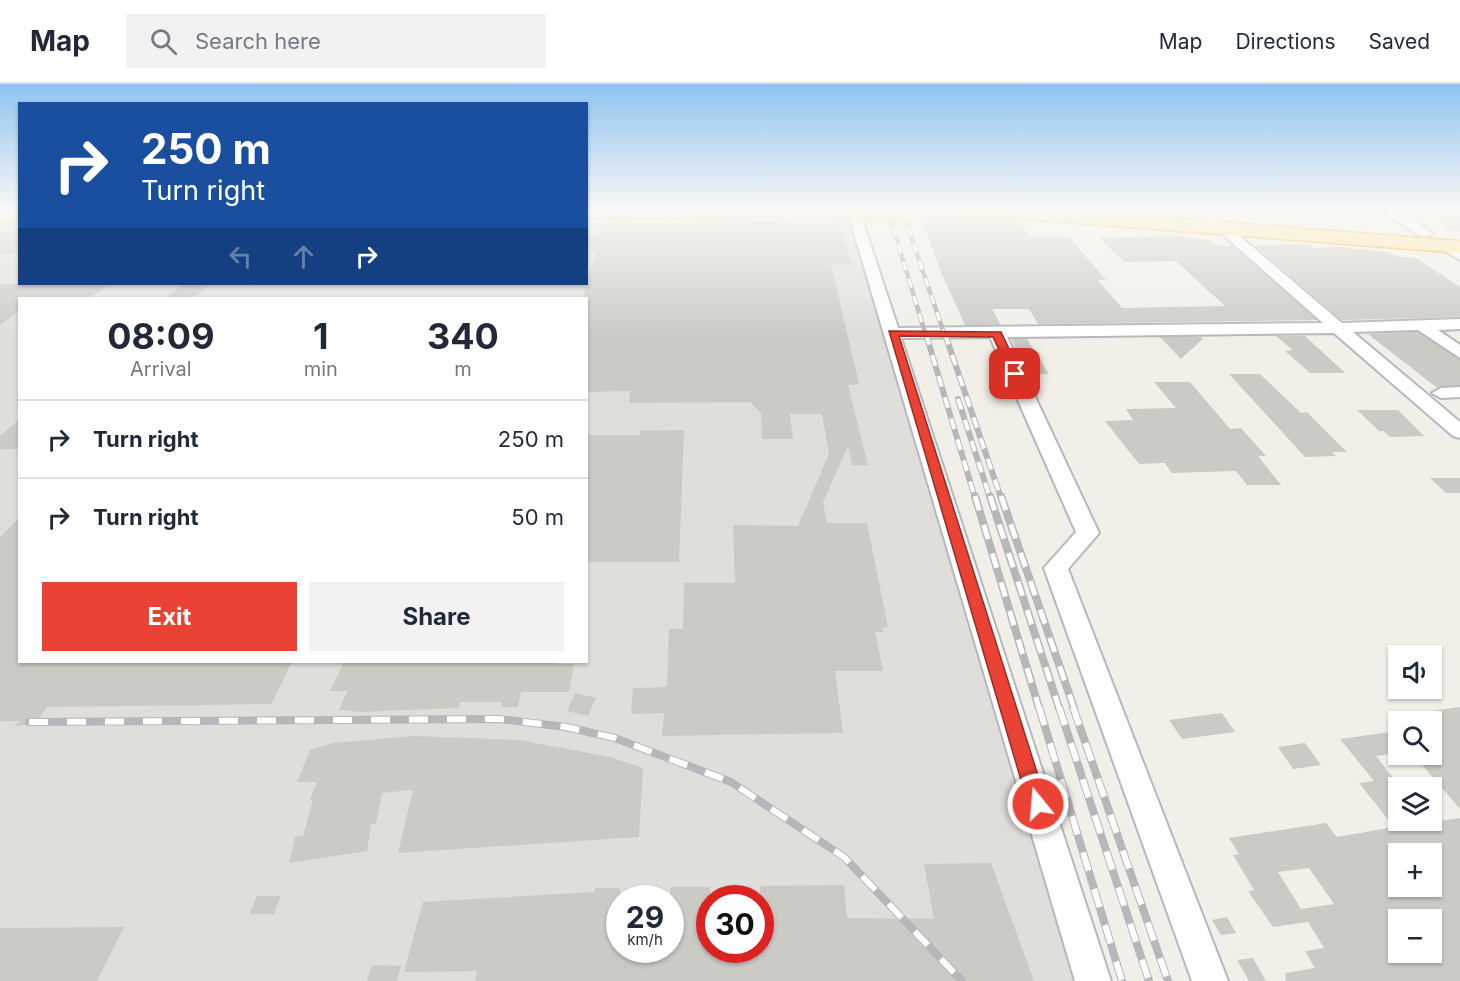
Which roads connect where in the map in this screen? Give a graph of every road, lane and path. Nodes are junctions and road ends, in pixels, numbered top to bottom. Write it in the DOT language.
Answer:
graph roads {
  1 [pos="870,252"];
  2 [pos="1250,252"];
  3 [pos="1460,324"];
  4 [pos="1421,325"];
  5 [pos="1340,326"];
  6 [pos="893,333"];
  7 [pos="997,334"];
  8 [pos="1460,353"];
  9 [pos="1460,432"];
  10 [pos="1093,981"];
  11 [pos="1210,981"];
  1 -- 6 [label="street"];
  2 -- 5 [label="street"];
  3 -- 4 [label="street"];
  4 -- 5 [label="street"];
  4 -- 8 [label="street"];
  5 -- 7 [label="street"];
  5 -- 9 [label="street"];
  6 -- 7 [label="street"];
  6 -- 10 [label="street"];
  7 -- 11 [label="street"];
}
